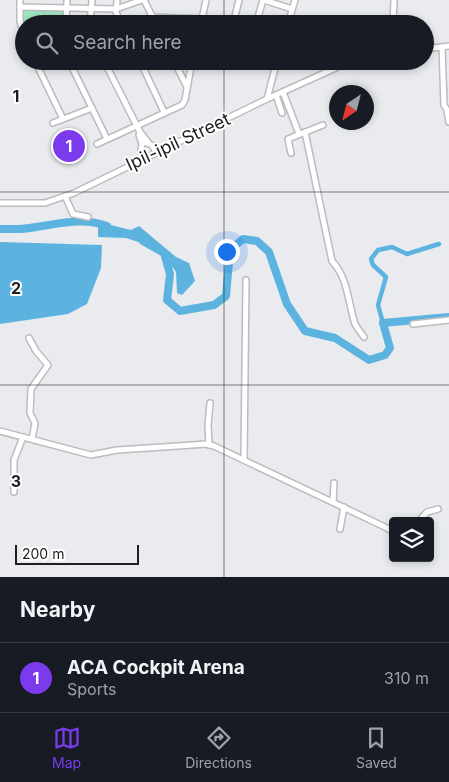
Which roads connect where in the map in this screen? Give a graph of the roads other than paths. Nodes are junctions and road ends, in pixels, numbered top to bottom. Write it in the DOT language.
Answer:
graph roads {
  1 [pos="20,0"];
  2 [pos="44,0"];
  3 [pos="67,0"];
  4 [pos="92,0"];
  5 [pos="117,0"];
  6 [pos="143,0"];
  7 [pos="206,0"];
  8 [pos="239,0"];
  9 [pos="263,0"];
  10 [pos="295,0"];
  11 [pos="394,0"];
  12 [pos="20,7"];
  13 [pos="44,7"];
  14 [pos="67,7"];
  15 [pos="92,8"];
  16 [pos="116,9"];
  17 [pos="292,9"];
  18 [pos="20,15"];
  19 [pos="67,15"];
  20 [pos="91,15"];
  21 [pos="118,15"];
  22 [pos="151,15"];
  23 [pos="203,15"];
  24 [pos="235,15"];
  25 [pos="259,15"];
  26 [pos="290,15"];
  27 [pos="393,15"];
  28 [pos="449,46"];
  29 [pos="442,47"];
  30 [pos="434,48"];
  31 [pos="39,70"];
  32 [pos="73,70"];
  33 [pos="108,70"];
  34 [pos="144,70"];
  35 [pos="178,70"];
  36 [pos="190,70"];
  37 [pos="275,70"];
  38 [pos="331,70"];
  39 [pos="187,87"];
  40 [pos="283,92"];
  41 [pos="276,95"];
  42 [pos="267,99"];
  43 [pos="92,108"];
  44 [pos="164,112"];
  45 [pos="282,113"];
  46 [pos="63,119"];
  47 [pos="449,122"];
  48 [pos="53,123"];
  49 [pos="323,125"];
  50 [pos="136,126"];
  51 [pos="302,133"];
  52 [pos="107,139"];
  53 [pos="145,143"];
  54 [pos="97,144"];
  55 [pos="156,152"];
  56 [pos="291,153"];
  57 [pos="145,157"];
  58 [pos="65,196"];
  59 [pos="0,203"];
  60 [pos="88,217"];
  61 [pos="246,280"];
  62 [pos="449,320"];
  63 [pos="413,324"];
  64 [pos="364,337"];
  65 [pos="29,338"];
  66 [pos="210,403"];
  67 [pos="0,431"];
  68 [pos="23,436"];
  69 [pos="32,439"];
  70 [pos="209,445"];
  71 [pos="244,460"];
  72 [pos="334,483"];
  73 [pos="14,492"];
  74 [pos="333,502"];
  75 [pos="344,507"];
  76 [pos="438,510"];
  77 [pos="423,517"];
  78 [pos="340,528"];
  79 [pos="389,530"];
  1 -- 12 [label="street"];
  2 -- 13 [label="street"];
  3 -- 14 [label="street"];
  4 -- 15 [label="street"];
  5 -- 16 [label="street"];
  6 -- 16 [label="street"];
  6 -- 22 [label="street"];
  7 -- 23 [label="street"];
  8 -- 24 [label="street"];
  9 -- 17 [label="street"];
  9 -- 25 [label="street"];
  10 -- 17 [label="street"];
  11 -- 27 [label="street"];
  12 -- 13 [label="street"];
  12 -- 18 [label="street"];
  13 -- 14 [label="street"];
  14 -- 15 [label="street"];
  14 -- 19 [label="street"];
  15 -- 16 [label="street"];
  15 -- 20 [label="street"];
  16 -- 21 [label="street"];
  17 -- 26 [label="street"];
  28 -- 29 [label="street"];
  29 -- 30 [label="street"];
  29 -- 47 [label="street"];
  31 -- 46 [label="street"];
  32 -- 43 [label="street"];
  33 -- 50 [label="street"];
  34 -- 44 [label="street"];
  35 -- 39 [label="street"];
  36 -- 39 [label="street"];
  37 -- 42 [label="street"];
  38 -- 40 [label="street, Ipil-ipil Street"];
  39 -- 44 [label="street"];
  40 -- 41 [label="street, Ipil-ipil Street"];
  40 -- 51 [label="street"];
  41 -- 42 [label="street, Ipil-ipil Street"];
  41 -- 45 [label="street"];
  42 -- 55 [label="street, Ipil-ipil Street"];
  43 -- 46 [label="street"];
  43 -- 52 [label="street"];
  44 -- 50 [label="street"];
  46 -- 48 [label="street"];
  49 -- 51 [label="street"];
  50 -- 52 [label="street"];
  50 -- 53 [label="street"];
  51 -- 56 [label="street"];
  51 -- 64 [label="street"];
  52 -- 54 [label="street"];
  53 -- 55 [label="street"];
  53 -- 57 [label="street"];
  55 -- 57 [label="street, Ipil-ipil Street"];
  57 -- 58 [label="street, Ipil-ipil Street"];
  58 -- 59 [label="street, Ipil-ipil Street"];
  58 -- 60 [label="street"];
  61 -- 71 [label="street"];
  62 -- 63 [label="street"];
  65 -- 69 [label="street"];
  66 -- 70 [label="street"];
  67 -- 68 [label="street"];
  68 -- 69 [label="street"];
  68 -- 73 [label="street"];
  69 -- 70 [label="street"];
  70 -- 71 [label="street"];
  71 -- 74 [label="street"];
  72 -- 74 [label="street"];
  74 -- 75 [label="street"];
  75 -- 78 [label="street"];
  75 -- 79 [label="street"];
  76 -- 77 [label="street"];
}
